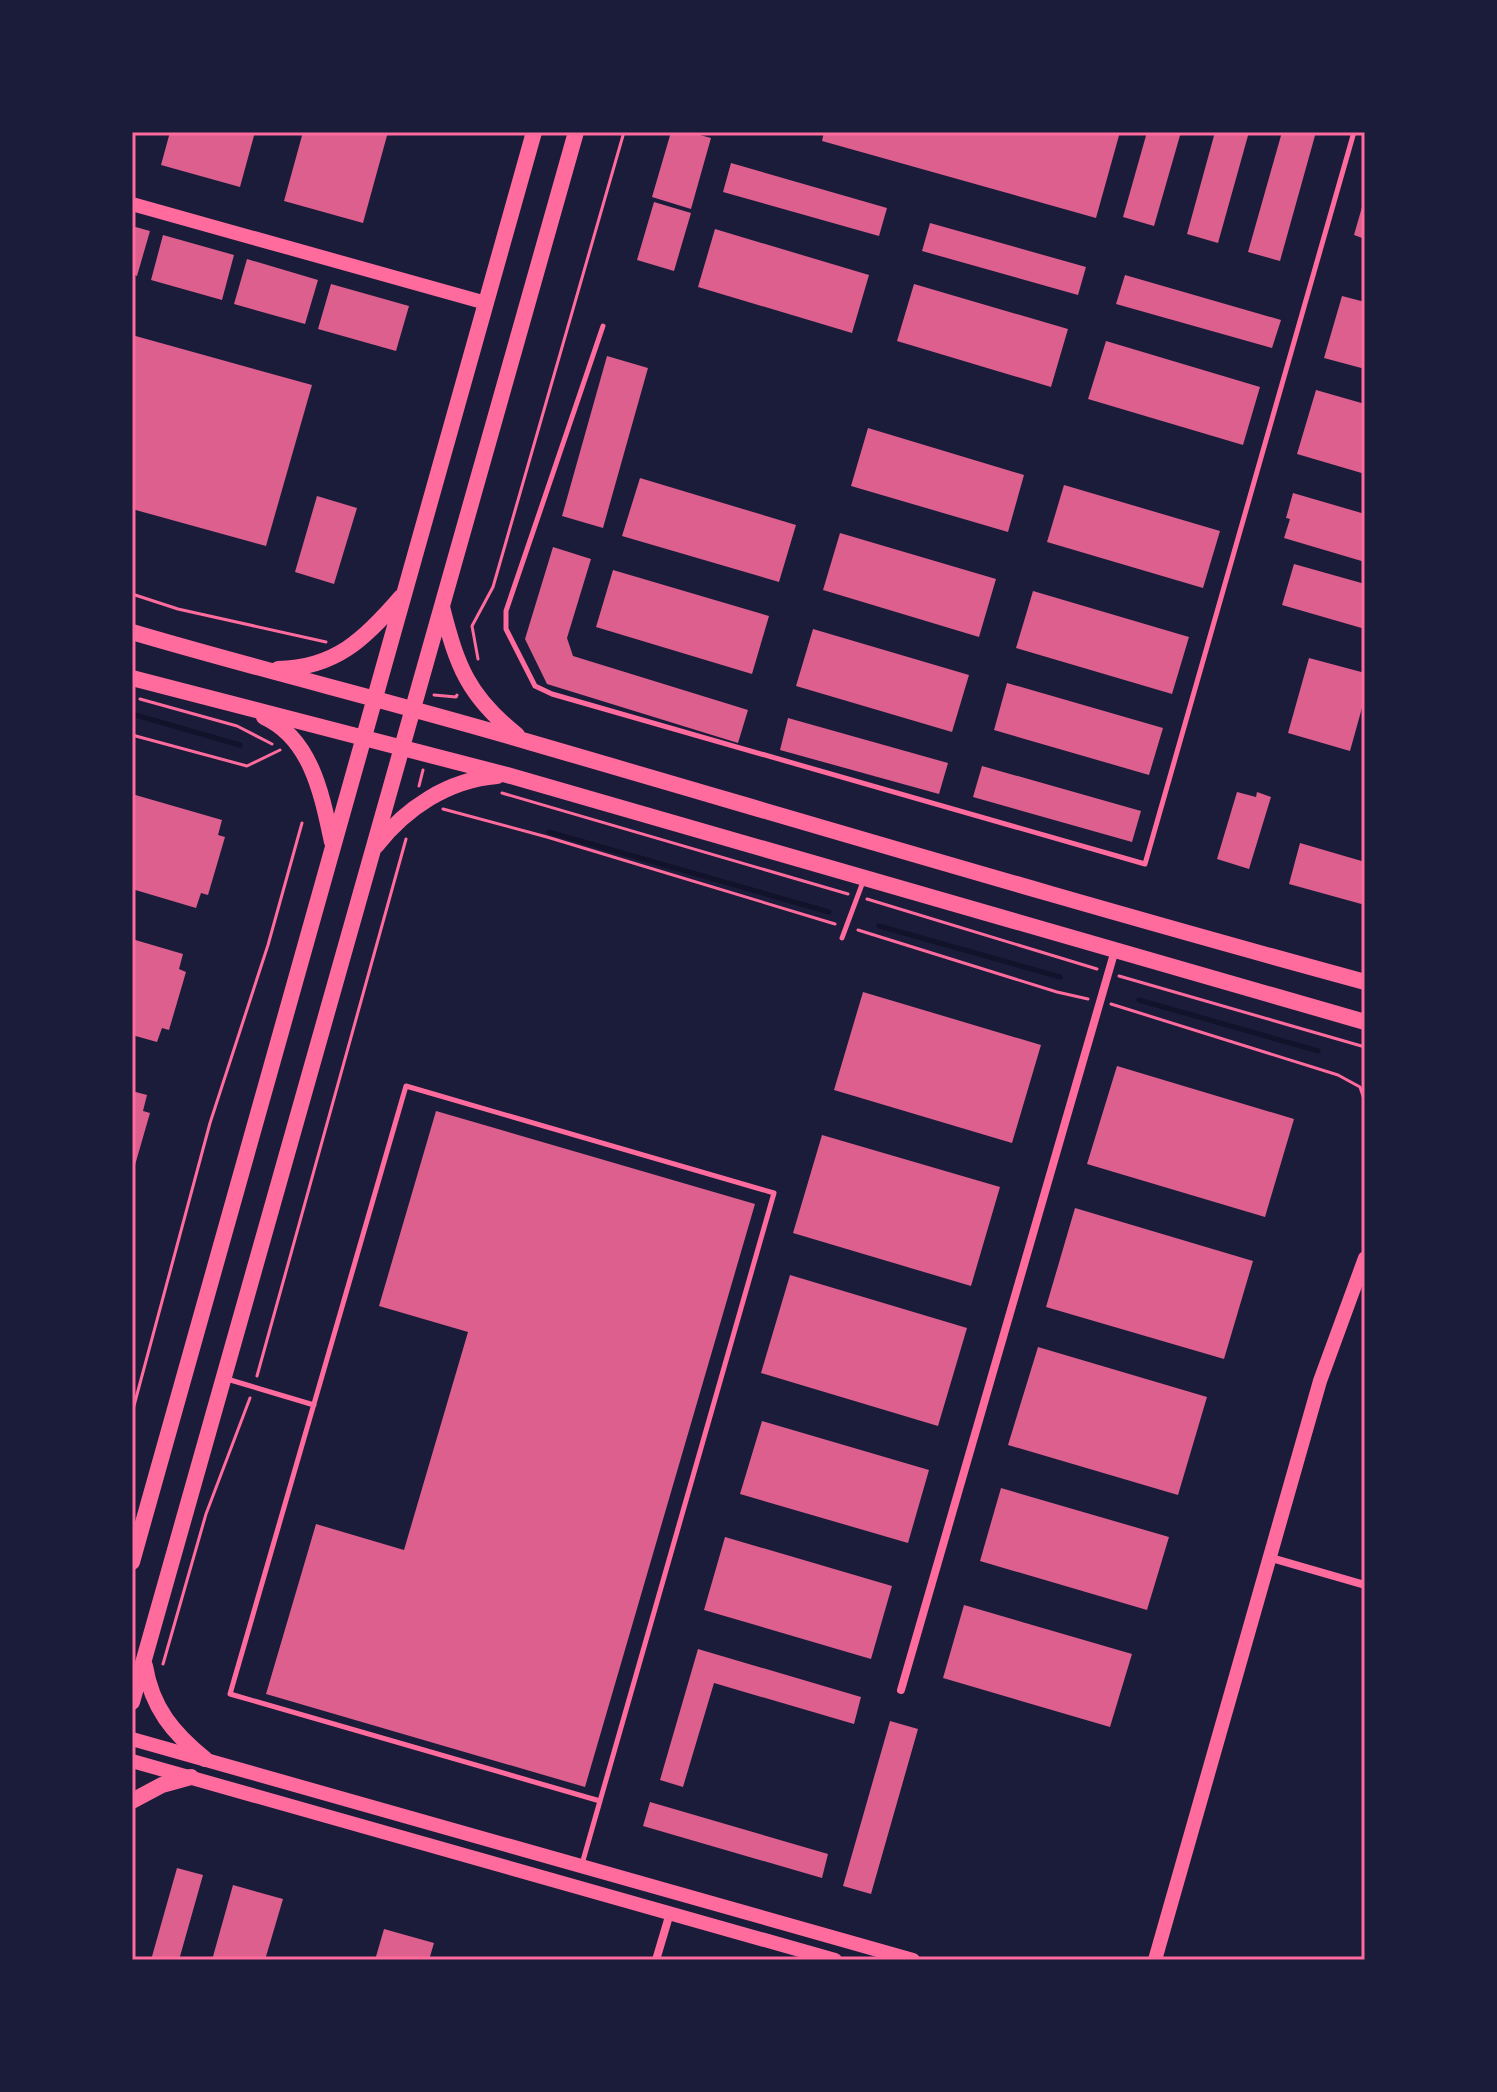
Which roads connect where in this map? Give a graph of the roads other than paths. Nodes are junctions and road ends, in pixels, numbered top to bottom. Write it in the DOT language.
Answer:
graph roads {
  1 [pos="534,132"];
  2 [pos="576,132"];
  3 [pos="1354,132"];
  4 [pos="132,204"];
  5 [pos="486,303"];
  6 [pos="603,326"];
  7 [pos="405,593"];
  8 [pos="441,605"];
  9 [pos="132,632"];
  10 [pos="259,669"];
  11 [pos="132,678"];
  12 [pos="374,700"];
  13 [pos="237,704"];
  14 [pos="411,710"];
  15 [pos="364,738"];
  16 [pos="525,741"];
  17 [pos="400,747"];
  18 [pos="507,775"];
  19 [pos="333,847"];
  20 [pos="370,854"];
  21 [pos="865,877"];
  22 [pos="842,938"];
  23 [pos="1116,948"];
  24 [pos="1365,982"];
  25 [pos="1365,1022"];
  26 [pos="1365,1258"];
  27 [pos="223,1378"];
  28 [pos="314,1405"];
  29 [pos="1268,1557"];
  30 [pos="132,1562"];
  31 [pos="1365,1585"];
  32 [pos="144,1660"];
  33 [pos="901,1690"];
  34 [pos="132,1702"];
  35 [pos="132,1739"];
  36 [pos="205,1759"];
  37 [pos="132,1761"];
  38 [pos="191,1777"];
  39 [pos="132,1801"];
  40 [pos="600,1801"];
  41 [pos="582,1865"];
  42 [pos="670,1913"];
  43 [pos="656,1960"];
  44 [pos="835,1960"];
  45 [pos="913,1960"];
  46 [pos="1155,1960"];
  1 -- 5 [label="main road"];
  2 -- 8 [label="main road"];
  3 -- 6 [label="lane"];
  4 -- 5 [label="street"];
  5 -- 7 [label="main road"];
  7 -- 10 [label="main road"];
  7 -- 12 [label="main road"];
  8 -- 14 [label="main road"];
  8 -- 16 [label="main road"];
  9 -- 10 [label="main road"];
  10 -- 12 [label="main road"];
  11 -- 13 [label="main road"];
  12 -- 14 [label="main road"];
  12 -- 15 [label="main road"];
  13 -- 15 [label="main road"];
  13 -- 19 [label="main road"];
  14 -- 16 [label="main road"];
  14 -- 17 [label="main road"];
  15 -- 17 [label="main road"];
  15 -- 19 [label="main road"];
  16 -- 24 [label="main road"];
  17 -- 18 [label="main road"];
  17 -- 20 [label="main road"];
  18 -- 20 [label="main road"];
  18 -- 21 [label="main road"];
  19 -- 30 [label="main road"];
  20 -- 27 [label="main road"];
  21 -- 22 [label="lane"];
  21 -- 23 [label="main road"];
  23 -- 25 [label="main road"];
  23 -- 33 [label="street"];
  26 -- 29 [label="street"];
  27 -- 28 [label="lane"];
  27 -- 32 [label="main road"];
  28 -- 40 [label="lane"];
  28 -- 40 [label="lane"];
  29 -- 31 [label="street"];
  29 -- 46 [label="street"];
  32 -- 34 [label="main road"];
  32 -- 36 [label="main road"];
  35 -- 36 [label="street"];
  36 -- 41 [label="street"];
  37 -- 38 [label="street"];
  38 -- 39 [label="main road"];
  38 -- 42 [label="street"];
  40 -- 41 [label="lane"];
  41 -- 45 [label="street"];
  42 -- 43 [label="street"];
  42 -- 44 [label="street"];
}
